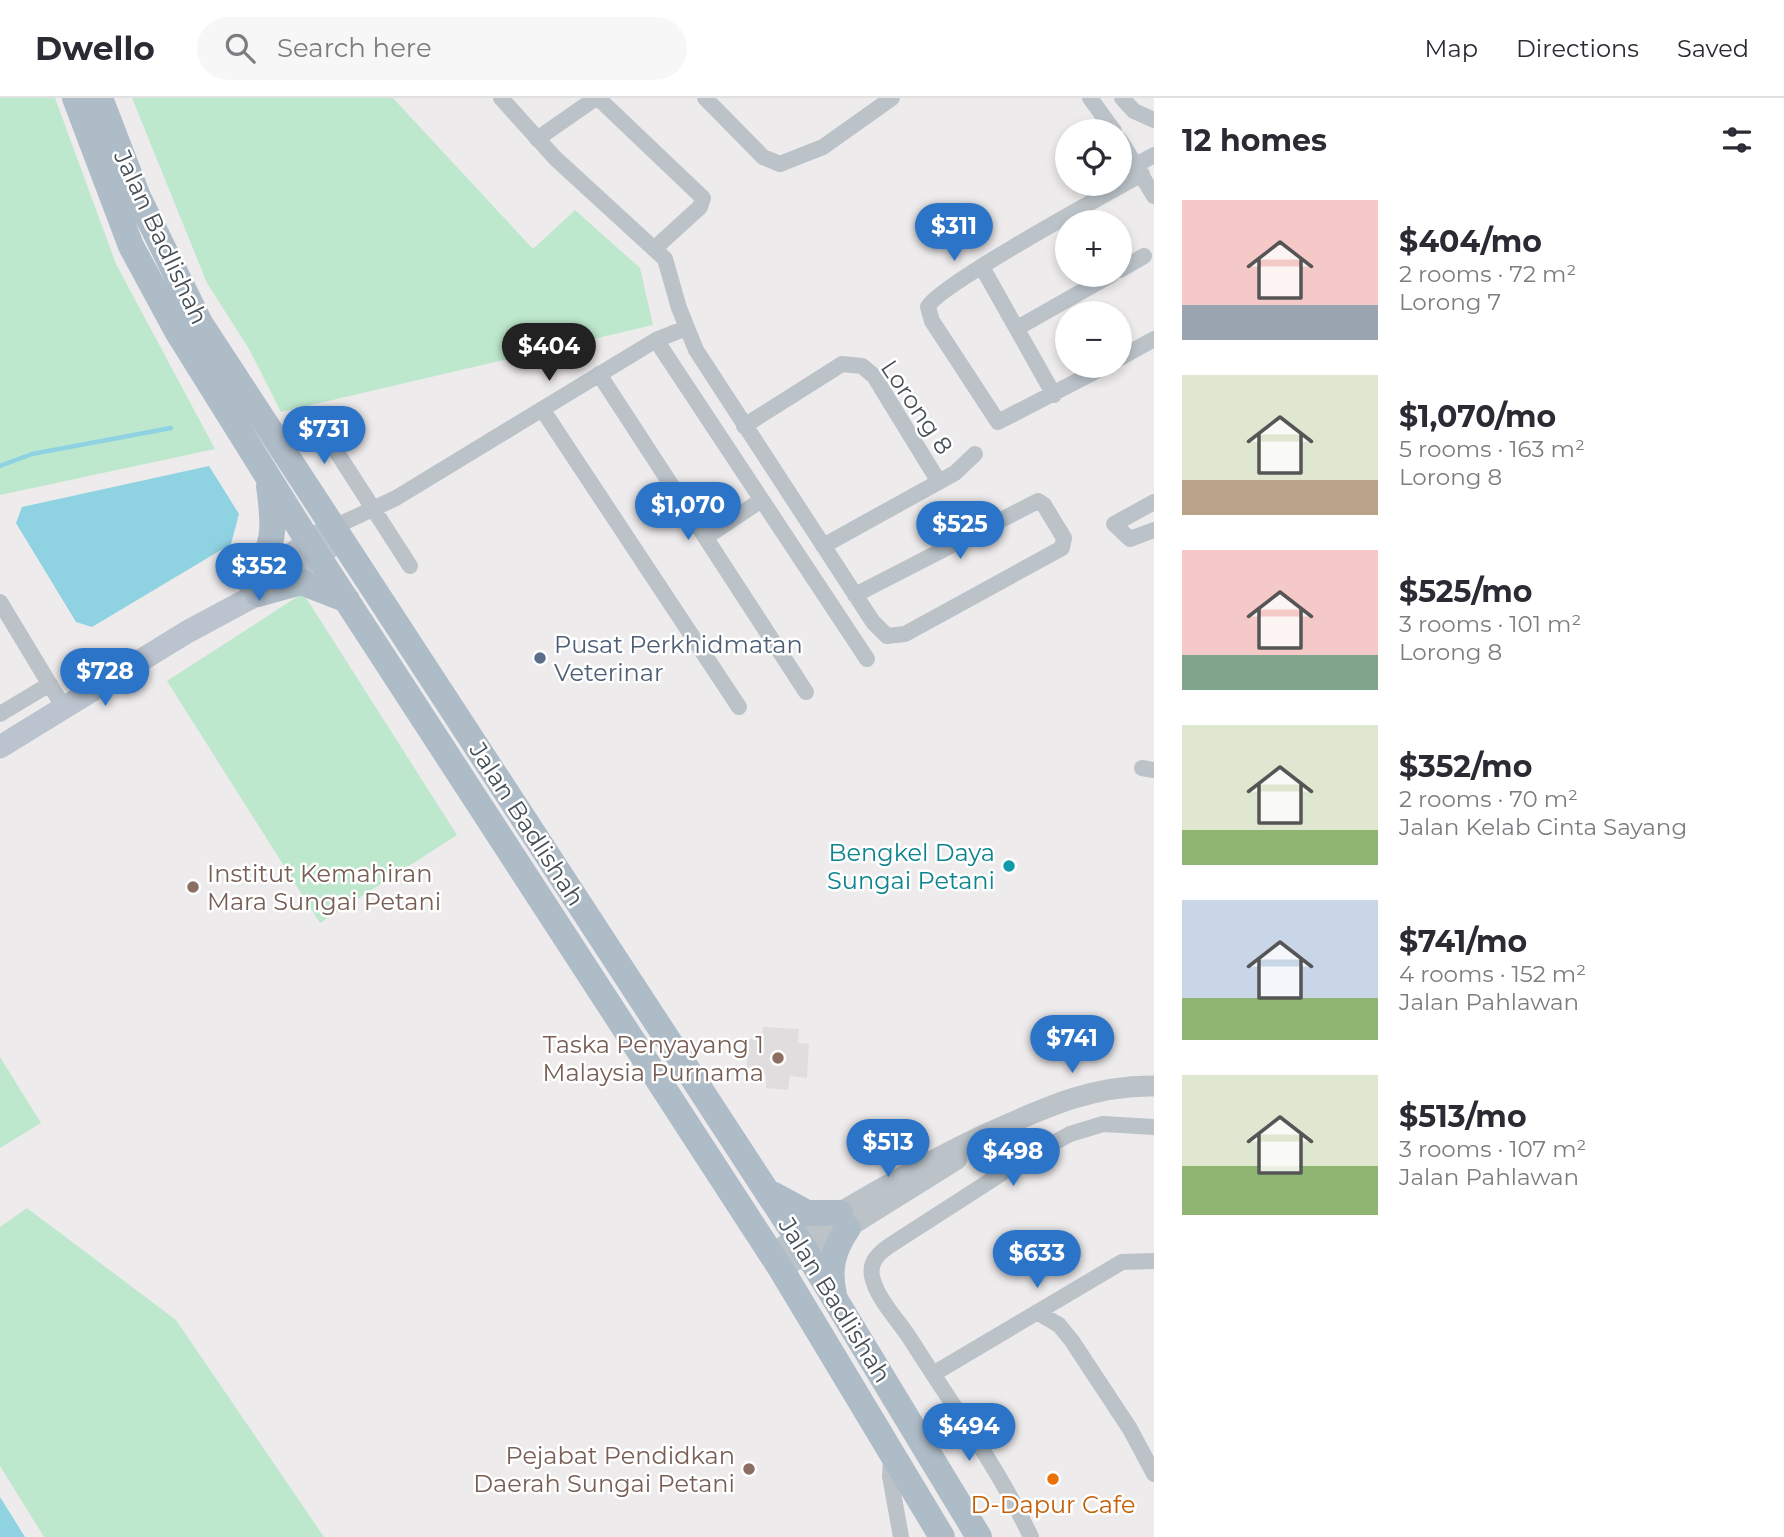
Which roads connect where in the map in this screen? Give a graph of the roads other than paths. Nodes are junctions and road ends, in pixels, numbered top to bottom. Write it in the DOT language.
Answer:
graph roads {
  1 [pos="75,98"];
  2 [pos="100,98"];
  3 [pos="501,98"];
  4 [pos="597,98"];
  5 [pos="705,98"];
  6 [pos="891,98"];
  7 [pos="1090,98"];
  8 [pos="1122,98"];
  9 [pos="1105,119"];
  10 [pos="1154,120"];
  11 [pos="99,131"];
  12 [pos="537,139"];
  13 [pos="1154,155"];
  14 [pos="1132,158"];
  15 [pos="1139,169"];
  16 [pos="1154,196"];
  17 [pos="654,249"];
  18 [pos="1144,256"];
  19 [pos="1132,263"];
  20 [pos="982,267"];
  21 [pos="1090,287"];
  22 [pos="686,328"];
  23 [pos="1017,328"];
  24 [pos="1154,339"];
  25 [pos="656,341"];
  26 [pos="1132,351"];
  27 [pos="599,374"];
  28 [pos="1084,378"];
  29 [pos="1054,394"];
  30 [pos="542,409"];
  31 [pos="318,415"];
  32 [pos="744,426"];
  33 [pos="975,454"];
  34 [pos="268,475"];
  35 [pos="939,482"];
  36 [pos="760,501"];
  37 [pos="1154,502"];
  38 [pos="375,510"];
  39 [pos="1154,530"];
  40 [pos="336,534"];
  41 [pos="706,537"];
  42 [pos="823,546"];
  43 [pos="314,549"];
  44 [pos="410,566"];
  45 [pos="254,588"];
  46 [pos="855,595"];
  47 [pos="347,600"];
  48 [pos="0,602"];
  49 [pos="867,659"];
  50 [pos="50,684"];
  51 [pos="806,692"];
  52 [pos="739,707"];
  53 [pos="64,708"];
  54 [pos="0,714"];
  55 [pos="0,747"];
  56 [pos="1154,1086"];
  57 [pos="1154,1127"];
  58 [pos="765,1189"];
  59 [pos="844,1220"];
  60 [pos="802,1246"];
  61 [pos="1154,1261"];
  62 [pos="776,1262"];
  63 [pos="835,1299"];
  64 [pos="1037,1312"];
  65 [pos="933,1374"];
  66 [pos="891,1453"];
  67 [pos="1154,1474"];
  68 [pos="901,1537"];
  69 [pos="942,1537"];
  70 [pos="979,1537"];
  71 [pos="1031,1537"];
  1 -- 11 [label="main road, Jalan Badlishah"];
  2 -- 11 [label="main road, Jalan Badlishah"];
  3 -- 12 [label="street"];
  4 -- 12 [label="street"];
  4 -- 17 [label="street"];
  5 -- 6 [label="street"];
  7 -- 9 [label="street"];
  8 -- 10 [label="street"];
  11 -- 34 [label="main road, Jalan Badlishah"];
  11 -- 40 [label="main road, Jalan Badlishah"];
  12 -- 17 [label="street"];
  13 -- 15 [label="street"];
  14 -- 15 [label="street"];
  15 -- 16 [label="street"];
  15 -- 20 [label="street"];
  17 -- 22 [label="street"];
  18 -- 19 [label="street"];
  20 -- 23 [label="street"];
  20 -- 29 [label="street"];
  21 -- 23 [label="street"];
  22 -- 25 [label="street"];
  22 -- 32 [label="street"];
  23 -- 29 [label="street"];
  24 -- 26 [label="street"];
  25 -- 27 [label="street"];
  25 -- 36 [label="street"];
  27 -- 30 [label="street"];
  27 -- 41 [label="street"];
  28 -- 29 [label="street"];
  30 -- 38 [label="street"];
  30 -- 52 [label="street"];
  31 -- 38 [label="street"];
  32 -- 35 [label="street, Lorong 8"];
  32 -- 42 [label="street"];
  33 -- 35 [label="street"];
  34 -- 43 [label="main road, Jalan Badlishah"];
  34 -- 45 [label="main road"];
  35 -- 42 [label="street"];
  36 -- 41 [label="street"];
  36 -- 49 [label="street"];
  37 -- 39 [label="street"];
  38 -- 40 [label="street"];
  38 -- 44 [label="street"];
  40 -- 43 [label="main road"];
  40 -- 58 [label="main road, Jalan Badlishah"];
  41 -- 51 [label="street"];
  42 -- 46 [label="street"];
  43 -- 45 [label="main road"];
  43 -- 47 [label="main road, Jalan Badlishah"];
  45 -- 47 [label="main road"];
  45 -- 53 [label="main road"];
  46 -- 46 [label="street"];
  47 -- 62 [label="main road, Jalan Badlishah"];
  48 -- 50 [label="street"];
  50 -- 53 [label="street"];
  50 -- 54 [label="street"];
  53 -- 55 [label="main road"];
  56 -- 59 [label="street"];
  57 -- 65 [label="street"];
  58 -- 59 [label="main road"];
  58 -- 60 [label="main road, Jalan Badlishah"];
  59 -- 60 [label="street"];
  59 -- 63 [label="main road"];
  60 -- 62 [label="street"];
  60 -- 63 [label="main road, Jalan Badlishah"];
  61 -- 64 [label="street"];
  62 -- 66 [label="main road, Jalan Badlishah"];
  63 -- 70 [label="main road, Jalan Badlishah"];
  64 -- 65 [label="street"];
  64 -- 67 [label="street"];
  65 -- 71 [label="street"];
  66 -- 68 [label="street"];
  66 -- 69 [label="main road, Jalan Badlishah"];
}
